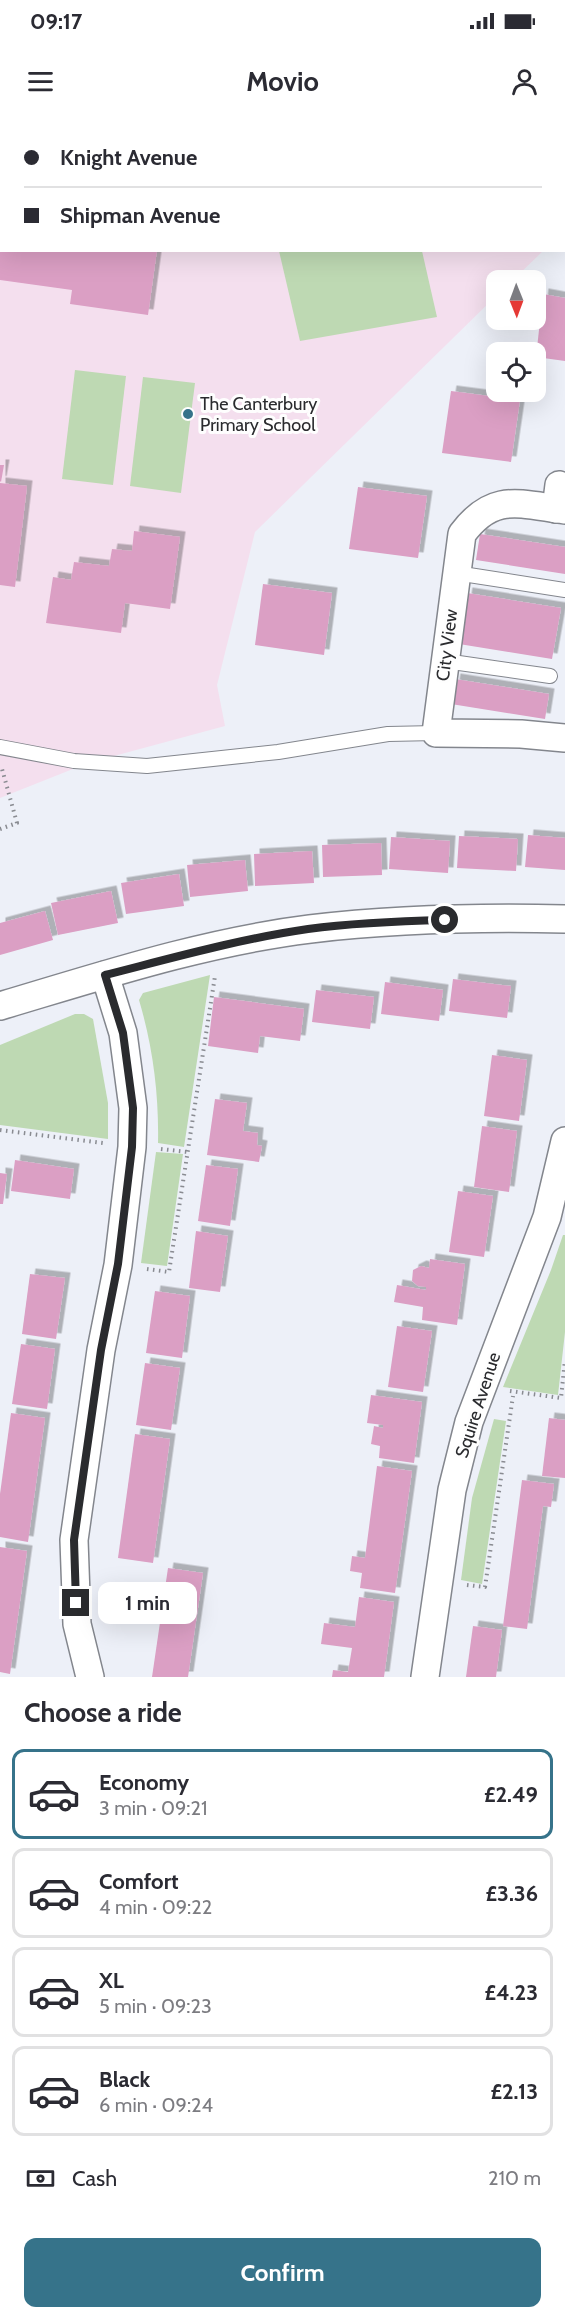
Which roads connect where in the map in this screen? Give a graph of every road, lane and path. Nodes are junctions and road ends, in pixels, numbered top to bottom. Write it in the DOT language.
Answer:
graph roads {
  1 [pos="560,501"];
  2 [pos="456,573"];
  3 [pos="565,591"];
  4 [pos="445,661"];
  5 [pos="550,676"];
  6 [pos="436,733"];
  7 [pos="565,738"];
  8 [pos="0,747"];
  9 [pos="0,762"];
  10 [pos="0,830"];
  11 [pos="565,919"];
  12 [pos="220,945"];
  13 [pos="105,975"];
  14 [pos="0,1006"];
  15 [pos="0,1130"];
  16 [pos="565,1141"];
  17 [pos="132,1147"];
  18 [pos="188,1152"];
  19 [pos="118,1264"];
  20 [pos="565,1360"];
  21 [pos="483,1382"];
  22 [pos="513,1392"];
  23 [pos="439,1581"];
  24 [pos="90,1677"];
  25 [pos="426,1677"];
  1 -- 2 [label="street, City View"];
  2 -- 3 [label="lane"];
  2 -- 4 [label="street, City View"];
  4 -- 5 [label="lane"];
  4 -- 6 [label="street, City View"];
  6 -- 7 [label="street"];
  6 -- 8 [label="lane"];
  9 -- 10 [label="path"];
  11 -- 12 [label="street"];
  12 -- 13 [label="street"];
  12 -- 18 [label="path"];
  13 -- 14 [label="street"];
  13 -- 17 [label="street"];
  15 -- 17 [label="path"];
  16 -- 21 [label="street, Squire Avenue"];
  17 -- 18 [label="path"];
  17 -- 19 [label="street"];
  18 -- 19 [label="path"];
  19 -- 24 [label="street"];
  20 -- 22 [label="path"];
  21 -- 22 [label="path"];
  21 -- 23 [label="street, Squire Avenue"];
  22 -- 23 [label="path"];
  23 -- 25 [label="street, Squire Avenue"];
}
